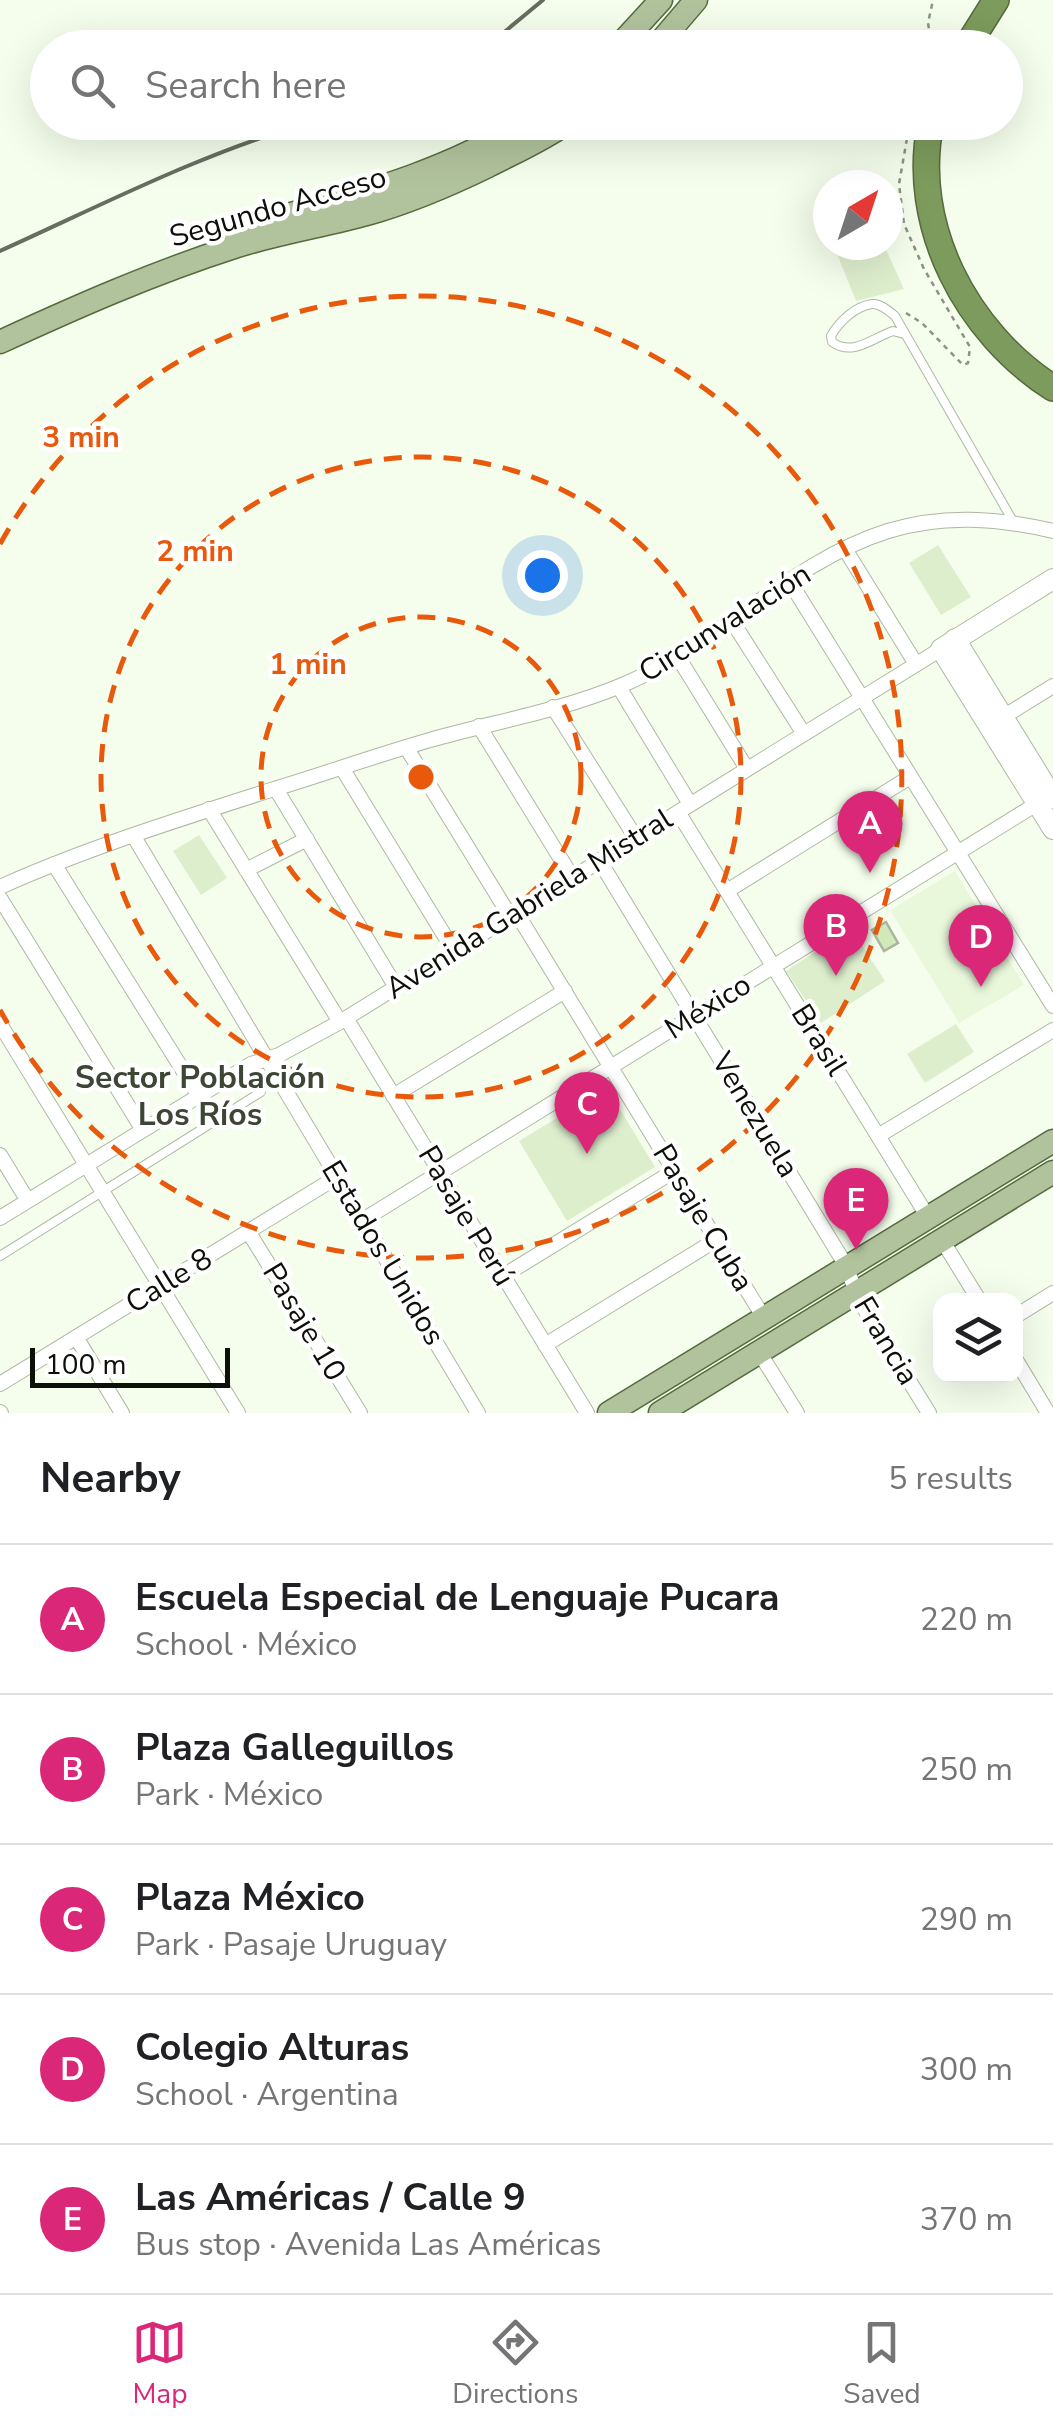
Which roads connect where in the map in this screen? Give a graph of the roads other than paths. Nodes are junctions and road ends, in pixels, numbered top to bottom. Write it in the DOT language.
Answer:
graph roads {
  1 [pos="661,0"];
  2 [pos="696,0"];
  3 [pos="996,0"];
  4 [pos="634,30"];
  5 [pos="670,30"];
  6 [pos="977,30"];
  7 [pos="494,140"];
  8 [pos="540,140"];
  9 [pos="928,140"];
  10 [pos="0,325"];
  11 [pos="904,334"];
  12 [pos="0,342"];
  13 [pos="1053,388"];
  14 [pos="1014,523"];
  15 [pos="1053,531"];
  16 [pos="845,549"];
  17 [pos="1053,579"];
  18 [pos="790,582"];
  19 [pos="732,621"];
  20 [pos="948,644"];
  21 [pos="678,657"];
  22 [pos="916,664"];
  23 [pos="1053,686"];
  24 [pos="619,687"];
  25 [pos="861,698"];
  26 [pos="554,707"];
  27 [pos="1003,717"];
  28 [pos="480,726"];
  29 [pos="804,734"];
  30 [pos="406,747"];
  31 [pos="342,768"];
  32 [pos="747,769"];
  33 [pos="910,777"];
  34 [pos="276,788"];
  35 [pos="1049,798"];
  36 [pos="684,808"];
  37 [pos="209,810"];
  38 [pos="1053,829"];
  39 [pos="133,835"];
  40 [pos="636,838"];
  41 [pos="307,839"];
  42 [pos="958,853"];
  43 [pos="600,860"];
  44 [pos="54,864"];
  45 [pos="246,870"];
  46 [pos="572,877"];
  47 [pos="0,887"];
  48 [pos="726,890"];
  49 [pos="0,898"];
  50 [pos="513,914"];
  51 [pos="454,951"];
  52 [pos="774,967"];
  53 [pos="396,987"];
  54 [pos="565,992"];
  55 [pos="1053,1006"];
  56 [pos="694,1016"];
  57 [pos="343,1020"];
  58 [pos="0,1024"];
  59 [pos="1053,1030"];
  60 [pos="268,1060"];
  61 [pos="611,1067"];
  62 [pos="261,1092"];
  63 [pos="198,1096"];
  64 [pos="393,1096"];
  65 [pos="143,1130"];
  66 [pos="878,1136"];
  67 [pos="1053,1142"];
  68 [pos="0,1155"];
  69 [pos="87,1165"];
  70 [pos="674,1171"];
  71 [pos="1053,1172"];
  72 [pos="440,1173"];
  73 [pos="337,1177"];
  74 [pos="104,1192"];
  75 [pos="28,1201"];
  76 [pos="0,1218"];
  77 [pos="928,1218"];
  78 [pos="363,1220"];
  79 [pos="248,1231"];
  80 [pos="716,1240"];
  81 [pos="942,1240"];
  82 [pos="0,1256"];
  83 [pos="847,1267"];
  84 [pos="503,1276"];
  85 [pos="160,1286"];
  86 [pos="856,1292"];
  87 [pos="975,1293"];
  88 [pos="1053,1293"];
  89 [pos="1023,1312"];
  90 [pos="764,1318"];
  91 [pos="76,1338"];
  92 [pos="545,1344"];
  93 [pos="759,1352"];
  94 [pos="1023,1372"];
  95 [pos="0,1384"];
  96 [pos="1045,1409"];
  97 [pos="122,1413"];
  98 [pos="238,1413"];
  99 [pos="360,1413"];
  100 [pos="478,1413"];
  101 [pos="586,1413"];
  102 [pos="609,1413"];
  103 [pos="660,1413"];
  104 [pos="797,1413"];
  105 [pos="929,1413"];
  1 -- 4 [label="main road"];
  2 -- 5 [label="main road"];
  3 -- 6 [label="highway"];
  7 -- 10 [label="main road, Segundo Acceso"];
  8 -- 12 [label="main road, Segundo Acceso"];
  9 -- 13 [label="highway"];
  11 -- 11 [label="lane"];
  11 -- 14 [label="lane"];
  14 -- 15 [label="street, Circunvalación"];
  14 -- 16 [label="street, Circunvalación"];
  16 -- 18 [label="street, Circunvalación"];
  16 -- 22 [label="street"];
  17 -- 20 [label="street, Avenida Gabriela Mistral"];
  18 -- 19 [label="street, Circunvalación"];
  18 -- 25 [label="street"];
  19 -- 21 [label="street, Circunvalación"];
  19 -- 29 [label="street"];
  20 -- 22 [label="street, Avenida Gabriela Mistral"];
  20 -- 27 [label="street"];
  20 -- 35 [label="street"];
  21 -- 24 [label="street, Circunvalación"];
  21 -- 32 [label="street"];
  22 -- 25 [label="street, Avenida Gabriela Mistral"];
  23 -- 27 [label="street"];
  24 -- 26 [label="street, Circunvalación"];
  24 -- 36 [label="street, Brasil"];
  25 -- 29 [label="street, Avenida Gabriela Mistral"];
  25 -- 33 [label="street"];
  26 -- 28 [label="street, Circunvalación"];
  26 -- 40 [label="street"];
  27 -- 35 [label="street"];
  28 -- 30 [label="street, Circunvalación"];
  28 -- 46 [label="street"];
  29 -- 32 [label="street, Avenida Gabriela Mistral"];
  30 -- 31 [label="street, Circunvalación"];
  30 -- 50 [label="street, Pasaje Cuba"];
  31 -- 34 [label="street, Circunvalación"];
  31 -- 51 [label="street"];
  32 -- 36 [label="street, Avenida Gabriela Mistral"];
  33 -- 42 [label="street"];
  33 -- 48 [label="street"];
  34 -- 37 [label="street, Circunvalación"];
  34 -- 41 [label="street"];
  35 -- 38 [label="street"];
  35 -- 42 [label="street, México"];
  36 -- 40 [label="street, Avenida Gabriela Mistral"];
  36 -- 48 [label="street, Brasil"];
  37 -- 39 [label="street, Circunvalación"];
  37 -- 45 [label="street, Pasaje Perú"];
  39 -- 44 [label="street, Circunvalación"];
  39 -- 60 [label="street, Estados Unidos"];
  40 -- 43 [label="street, Avenida Gabriela Mistral"];
  41 -- 45 [label="street"];
  41 -- 53 [label="street"];
  42 -- 52 [label="street, México"];
  42 -- 55 [label="street"];
  43 -- 46 [label="street, Avenida Gabriela Mistral"];
  43 -- 56 [label="street, Venezuela"];
  44 -- 47 [label="street, Circunvalación"];
  44 -- 63 [label="street"];
  45 -- 57 [label="street, Pasaje Perú"];
  46 -- 50 [label="street, Avenida Gabriela Mistral"];
  48 -- 52 [label="street, Brasil"];
  49 -- 65 [label="street"];
  50 -- 51 [label="street, Avenida Gabriela Mistral"];
  50 -- 54 [label="street, Pasaje Cuba"];
  51 -- 53 [label="street, Avenida Gabriela Mistral"];
  52 -- 56 [label="street, México"];
  52 -- 66 [label="street, Brasil"];
  53 -- 57 [label="street, Avenida Gabriela Mistral"];
  54 -- 61 [label="street, Pasaje Cuba"];
  54 -- 64 [label="street"];
  56 -- 61 [label="street, México"];
  56 -- 83 [label="street, Venezuela"];
  57 -- 60 [label="street, Avenida Gabriela Mistral"];
  57 -- 64 [label="street, Pasaje Perú"];
  58 -- 69 [label="street"];
  59 -- 66 [label="street"];
  60 -- 63 [label="street, Avenida Gabriela Mistral"];
  60 -- 73 [label="street, Estados Unidos"];
  61 -- 70 [label="street, Pasaje Cuba"];
  61 -- 72 [label="street, México"];
  62 -- 74 [label="lane"];
  63 -- 65 [label="street, Avenida Gabriela Mistral"];
  64 -- 72 [label="street, Pasaje Perú"];
  65 -- 69 [label="street, Avenida Gabriela Mistral"];
  66 -- 77 [label="street, Brasil"];
  67 -- 77 [label="main road"];
  68 -- 75 [label="street"];
  69 -- 74 [label="street"];
  69 -- 75 [label="street, Avenida Gabriela Mistral"];
  70 -- 80 [label="street, Pasaje Cuba"];
  70 -- 84 [label="street"];
  71 -- 81 [label="main road"];
  72 -- 78 [label="street, México"];
  72 -- 84 [label="street, Pasaje Perú"];
  73 -- 78 [label="street, Estados Unidos"];
  73 -- 79 [label="street, Calle 8"];
  74 -- 82 [label="lane"];
  74 -- 85 [label="street"];
  75 -- 76 [label="street, Avenida Gabriela Mistral"];
  77 -- 83 [label="main road"];
  78 -- 100 [label="street, Estados Unidos"];
  79 -- 85 [label="street, Calle 8"];
  79 -- 99 [label="street, Pasaje 10"];
  80 -- 90 [label="street, Pasaje Cuba"];
  80 -- 92 [label="street"];
  81 -- 86 [label="main road"];
  81 -- 87 [label="street"];
  83 -- 86 [label="street, Francia"];
  83 -- 90 [label="main road"];
  84 -- 92 [label="street, Pasaje Perú"];
  85 -- 91 [label="street, Calle 8"];
  85 -- 98 [label="street"];
  86 -- 93 [label="main road"];
  86 -- 105 [label="street, Francia"];
  88 -- 89 [label="street"];
  90 -- 102 [label="main road"];
  91 -- 95 [label="street, Calle 8"];
  91 -- 97 [label="street"];
  92 -- 101 [label="street, Pasaje Perú"];
  93 -- 103 [label="main road"];
  93 -- 104 [label="street"];
  94 -- 96 [label="street"];
}
